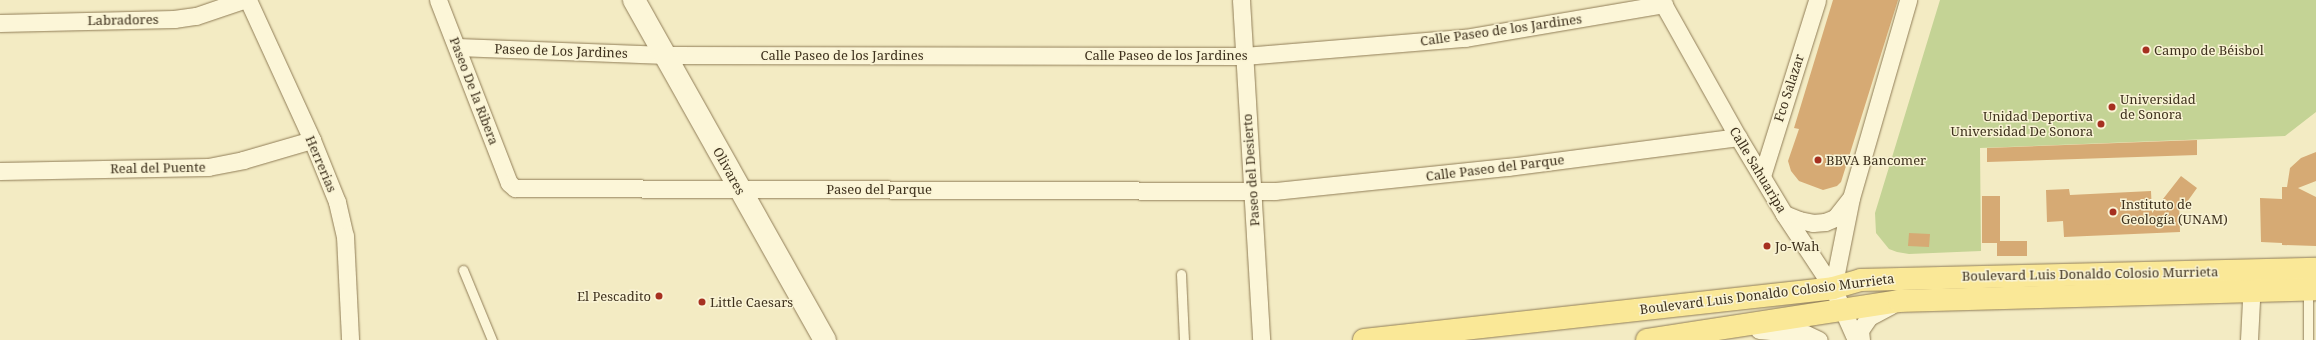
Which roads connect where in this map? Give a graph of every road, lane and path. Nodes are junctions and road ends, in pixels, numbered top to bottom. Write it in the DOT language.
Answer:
graph roads {
  1 [pos="243,0"];
  2 [pos="248,0"];
  3 [pos="438,0"];
  4 [pos="634,0"];
  5 [pos="1241,0"];
  6 [pos="1817,0"];
  7 [pos="1908,0"];
  8 [pos="1662,2"];
  9 [pos="0,24"];
  10 [pos="457,47"];
  11 [pos="666,55"];
  12 [pos="1244,56"];
  13 [pos="1738,137"];
  14 [pos="312,140"];
  15 [pos="0,171"];
  16 [pos="1762,176"];
  17 [pos="509,183"];
  18 [pos="738,189"];
  19 [pos="1252,191"];
  20 [pos="1850,198"];
  21 [pos="1784,214"];
  22 [pos="2316,269"];
  23 [pos="463,270"];
  24 [pos="1181,274"];
  25 [pos="2252,281"];
  26 [pos="1833,288"];
  27 [pos="2312,289"];
  28 [pos="1900,301"];
  29 [pos="1843,309"];
  30 [pos="1713,330"];
  31 [pos="350,340"];
  32 [pos="492,340"];
  33 [pos="825,340"];
  34 [pos="1184,340"];
  35 [pos="1261,340"];
  36 [pos="1364,340"];
  37 [pos="1647,340"];
  38 [pos="1819,340"];
  39 [pos="1856,340"];
  40 [pos="1861,340"];
  41 [pos="2249,340"];
  42 [pos="2308,340"];
  1 -- 9 [label="street, Labradores"];
  2 -- 14 [label="street, Herrerias"];
  3 -- 10 [label="street, Paseo De la Ribera"];
  4 -- 11 [label="main road, Olivares"];
  5 -- 12 [label="street, Paseo del Desierto"];
  6 -- 16 [label="street, Fco Salazar"];
  7 -- 20 [label="street"];
  8 -- 12 [label="street, Calle Paseo de los Jardines"];
  8 -- 13 [label="street, Calle Sahuaripa"];
  10 -- 11 [label="street, Paseo de Los Jardines"];
  10 -- 17 [label="street, Paseo De la Ribera"];
  11 -- 12 [label="street, Calle Paseo de los Jardines"];
  11 -- 18 [label="main road, Olivares"];
  12 -- 19 [label="street, Paseo del Desierto"];
  13 -- 16 [label="street, Calle Sahuaripa"];
  13 -- 19 [label="street, Calle Paseo del Parque"];
  14 -- 15 [label="street, Real del Puente"];
  14 -- 31 [label="street, Herrerias"];
  16 -- 21 [label="street, Calle Sahuaripa"];
  17 -- 18 [label="street, Paseo del Parque"];
  18 -- 19 [label="street, Paseo del Parque"];
  18 -- 33 [label="main road, Olivares"];
  19 -- 35 [label="street, Paseo del Desierto"];
  20 -- 21 [label="street"];
  20 -- 26 [label="street"];
  21 -- 26 [label="street, Calle Sahuaripa"];
  22 -- 25 [label="main road, Boulevard Luis Donaldo Colosio Murrieta"];
  23 -- 32 [label="lane"];
  24 -- 34 [label="lane"];
  25 -- 26 [label="main road, Boulevard Luis Donaldo Colosio Murrieta"];
  25 -- 27 [label="main road, Boulevard Luis Donaldo Colosio Murrieta"];
  25 -- 28 [label="main road, Boulevard Luis Donaldo Colosio Murrieta"];
  25 -- 41 [label="street"];
  26 -- 29 [label="street, Calle Sahuaripa"];
  26 -- 36 [label="main road, Boulevard Luis Donaldo Colosio Murrieta"];
  27 -- 42 [label="lane"];
  28 -- 29 [label="main road, Boulevard Luis Donaldo Colosio Murrieta"];
  28 -- 40 [label="street"];
  29 -- 30 [label="main road, Boulevard Luis Donaldo Colosio Murrieta"];
  29 -- 39 [label="street, Calle Sahuaripa"];
  30 -- 37 [label="main road, Boulevard Luis Donaldo Colosio Murrieta"];
  30 -- 38 [label="street"];
}
